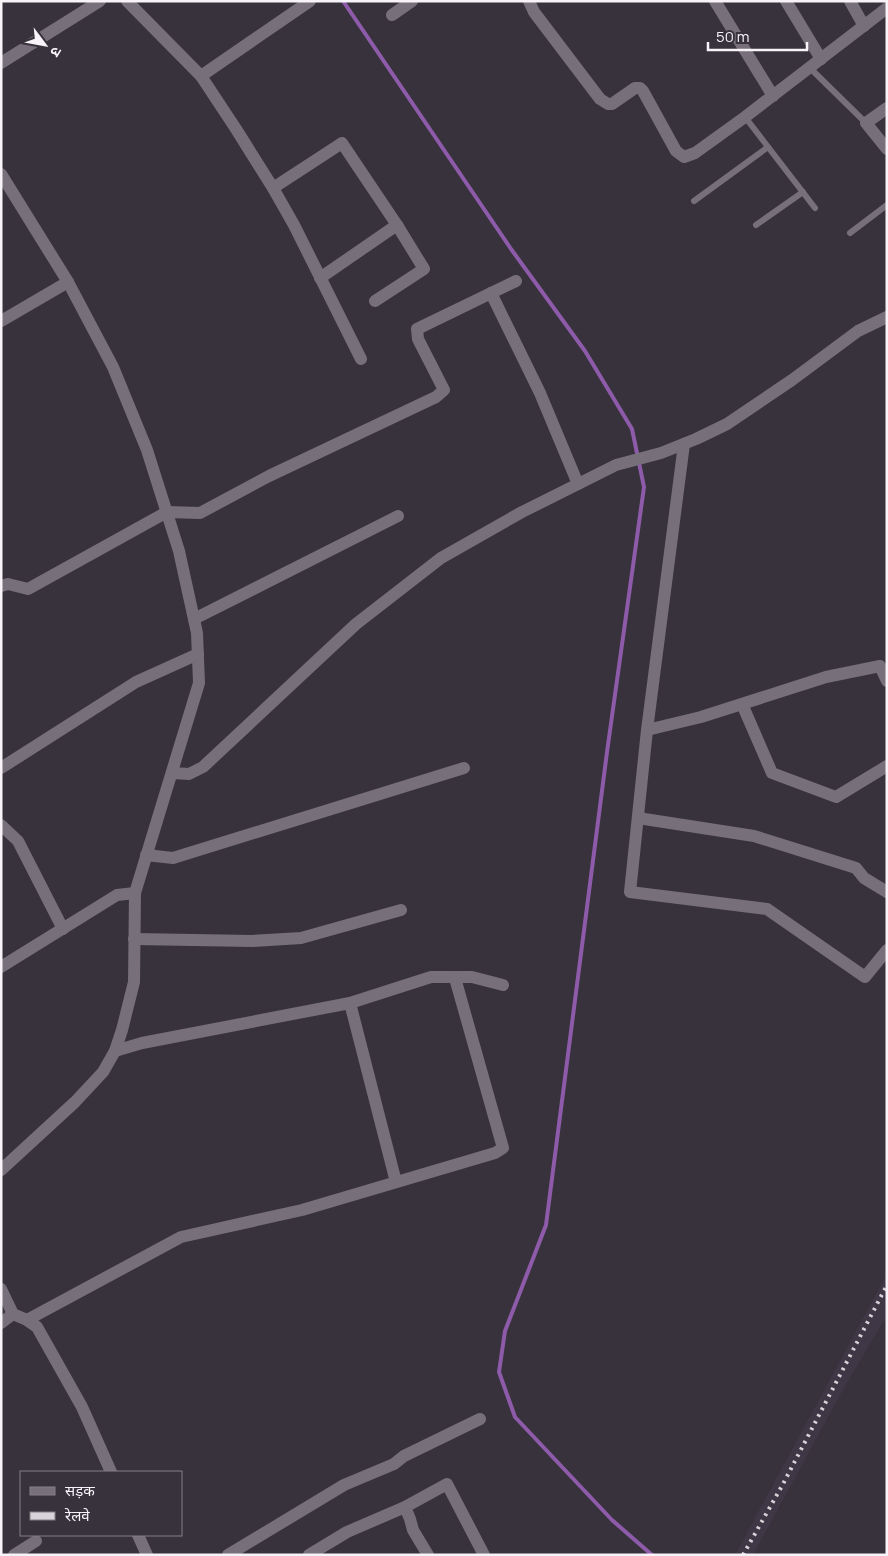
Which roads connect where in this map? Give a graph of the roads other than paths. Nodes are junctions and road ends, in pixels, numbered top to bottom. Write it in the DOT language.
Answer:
graph roads {
  1 [pos="100,1"];
  2 [pos="127,1"];
  3 [pos="310,1"];
  4 [pos="412,1"];
  5 [pos="529,1"];
  6 [pos="715,1"];
  7 [pos="786,1"];
  8 [pos="850,1"];
  9 [pos="887,8"];
  10 [pos="392,15"];
  11 [pos="864,26"];
  12 [pos="821,59"];
  13 [pos="1,63"];
  14 [pos="810,68"];
  15 [pos="202,76"];
  16 [pos="773,96"];
  17 [pos="887,108"];
  18 [pos="744,117"];
  19 [pos="866,123"];
  20 [pos="768,147"];
  21 [pos="887,149"];
  22 [pos="1,174"];
  23 [pos="273,188"];
  24 [pos="803,192"];
  25 [pos="694,201"];
  26 [pos="887,205"];
  27 [pos="815,208"];
  28 [pos="756,224"];
  29 [pos="397,225"];
  30 [pos="850,233"];
  31 [pos="320,278"];
  32 [pos="516,281"];
  33 [pos="68,282"];
  34 [pos="491,293"];
  35 [pos="375,301"];
  36 [pos="887,317"];
  37 [pos="1,321"];
  38 [pos="361,359"];
  39 [pos="684,444"];
  40 [pos="578,484"];
  41 [pos="167,512"];
  42 [pos="398,516"];
  43 [pos="1,586"];
  44 [pos="194,620"];
  45 [pos="198,654"];
  46 [pos="887,681"];
  47 [pos="742,704"];
  48 [pos="647,730"];
  49 [pos="887,766"];
  50 [pos="1,768"];
  51 [pos="464,768"];
  52 [pos="172,773"];
  53 [pos="638,818"];
  54 [pos="1,825"];
  55 [pos="146,856"];
  56 [pos="887,892"];
  57 [pos="135,893"];
  58 [pos="401,910"];
  59 [pos="63,929"];
  60 [pos="134,939"];
  61 [pos="887,950"];
  62 [pos="1,967"];
  63 [pos="455,978"];
  64 [pos="502,985"];
  65 [pos="350,1003"];
  66 [pos="115,1051"];
  67 [pos="1,1170"];
  68 [pos="396,1182"];
  69 [pos="1,1290"];
  70 [pos="13,1314"];
  71 [pos="27,1320"];
  72 [pos="1,1324"];
  73 [pos="480,1420"];
  74 [pos="111,1471"];
  75 [pos="405,1507"];
  76 [pos="138,1536"];
  77 [pos="36,1541"];
  78 [pos="14,1555"];
  79 [pos="147,1555"];
  80 [pos="228,1555"];
  81 [pos="309,1555"];
  82 [pos="428,1555"];
  83 [pos="484,1555"];
  1 -- 13 [label="street"];
  2 -- 15 [label="street"];
  3 -- 15 [label="street"];
  4 -- 10 [label="street"];
  5 -- 18 [label="street"];
  6 -- 16 [label="street"];
  7 -- 12 [label="street"];
  8 -- 11 [label="street"];
  9 -- 11 [label="street"];
  11 -- 12 [label="street"];
  12 -- 14 [label="street"];
  14 -- 16 [label="street"];
  14 -- 19 [label="lane"];
  15 -- 23 [label="street"];
  16 -- 18 [label="street"];
  17 -- 19 [label="street"];
  18 -- 20 [label="lane"];
  19 -- 21 [label="street"];
  20 -- 24 [label="lane"];
  20 -- 25 [label="lane"];
  22 -- 33 [label="street"];
  23 -- 29 [label="street"];
  23 -- 31 [label="street"];
  24 -- 27 [label="lane"];
  24 -- 28 [label="lane"];
  26 -- 30 [label="lane"];
  29 -- 31 [label="street"];
  29 -- 35 [label="street"];
  31 -- 38 [label="street"];
  32 -- 34 [label="street"];
  33 -- 37 [label="street"];
  33 -- 41 [label="street"];
  34 -- 40 [label="street"];
  34 -- 41 [label="street"];
  36 -- 39 [label="street"];
  39 -- 40 [label="street"];
  39 -- 48 [label="street"];
  40 -- 52 [label="street"];
  41 -- 43 [label="street"];
  41 -- 44 [label="street"];
  42 -- 44 [label="street"];
  44 -- 45 [label="street"];
  45 -- 50 [label="street"];
  45 -- 52 [label="street"];
  46 -- 47 [label="street"];
  47 -- 48 [label="street"];
  47 -- 49 [label="street"];
  48 -- 53 [label="street"];
  51 -- 55 [label="street"];
  52 -- 55 [label="street"];
  53 -- 56 [label="street"];
  53 -- 61 [label="street"];
  54 -- 59 [label="street"];
  55 -- 57 [label="street"];
  57 -- 59 [label="street"];
  57 -- 60 [label="street"];
  58 -- 60 [label="street"];
  59 -- 62 [label="street"];
  60 -- 66 [label="street"];
  63 -- 64 [label="street"];
  63 -- 65 [label="street"];
  63 -- 68 [label="street"];
  65 -- 66 [label="street"];
  65 -- 68 [label="street"];
  66 -- 67 [label="street"];
  68 -- 71 [label="street"];
  69 -- 70 [label="street"];
  70 -- 71 [label="street"];
  70 -- 72 [label="street"];
  71 -- 74 [label="street"];
  73 -- 80 [label="street"];
  75 -- 81 [label="street"];
  75 -- 82 [label="street"];
  75 -- 83 [label="street"];
  76 -- 79 [label="street"];
  77 -- 78 [label="street"];
}
